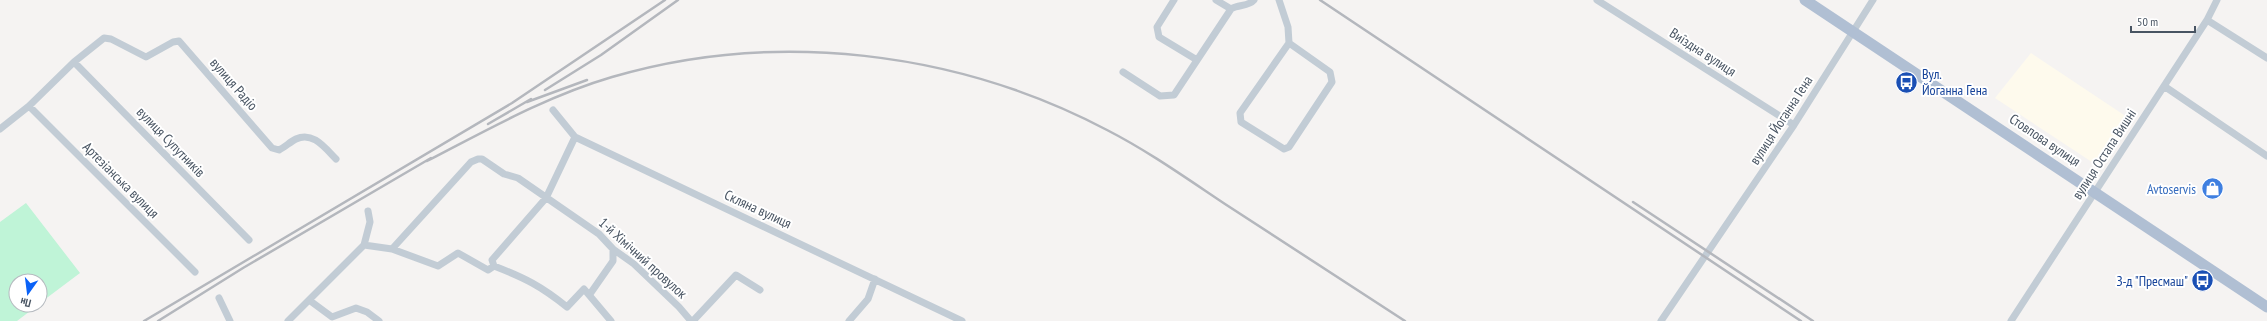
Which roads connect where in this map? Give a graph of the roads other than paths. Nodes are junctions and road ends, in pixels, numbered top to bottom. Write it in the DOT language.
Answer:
graph roads {
  1 [pos="1174,0"];
  2 [pos="1216,0"];
  3 [pos="1254,0"];
  4 [pos="1279,0"];
  5 [pos="1598,0"];
  6 [pos="1806,0"];
  7 [pos="1873,0"];
  8 [pos="2217,0"];
  9 [pos="1231,9"];
  10 [pos="2207,20"];
  11 [pos="1852,31"];
  12 [pos="1288,43"];
  13 [pos="2267,58"];
  14 [pos="1197,60"];
  15 [pos="74,62"];
  16 [pos="1123,72"];
  17 [pos="2164,86"];
  18 [pos="29,106"];
  19 [pos="553,110"];
  20 [pos="1794,125"];
  21 [pos="0,129"];
  22 [pos="575,137"];
  23 [pos="2267,156"];
  24 [pos="336,159"];
  25 [pos="2096,192"];
  26 [pos="546,198"];
  27 [pos="368,211"];
  28 [pos="249,240"];
  29 [pos="364,245"];
  30 [pos="392,249"];
  31 [pos="613,249"];
  32 [pos="494,266"];
  33 [pos="195,272"];
  34 [pos="875,279"];
  35 [pos="760,290"];
  36 [pos="590,294"];
  37 [pos="219,298"];
  38 [pos="309,300"];
  39 [pos="2267,308"];
  40 [pos="230,321"];
  41 [pos="288,321"];
  42 [pos="379,321"];
  43 [pos="611,321"];
  44 [pos="692,321"];
  45 [pos="849,321"];
  46 [pos="961,321"];
  47 [pos="1661,321"];
  48 [pos="2011,321"];
  1 -- 14 [label="street"];
  2 -- 9 [label="street"];
  3 -- 9 [label="street"];
  4 -- 12 [label="street"];
  5 -- 20 [label="street, Виїздна вулиця"];
  6 -- 11 [label="main road, Стовпова вулиця"];
  7 -- 11 [label="street, вулиця Йоганна Гена"];
  8 -- 10 [label="street, вулиця Остапа Вишні"];
  9 -- 14 [label="street"];
  10 -- 13 [label="street"];
  10 -- 17 [label="street, вулиця Остапа Вишні"];
  11 -- 20 [label="street, вулиця Йоганна Гена"];
  11 -- 25 [label="main road, Стовпова вулиця"];
  12 -- 12 [label="street"];
  14 -- 16 [label="street"];
  15 -- 18 [label="street"];
  15 -- 24 [label="street, вулиця Радіо"];
  15 -- 28 [label="street, вулиця Супутників"];
  17 -- 23 [label="street"];
  17 -- 25 [label="street, вулиця Остапа Вишні"];
  18 -- 21 [label="street"];
  18 -- 33 [label="street, Артезіанська вулиця"];
  19 -- 22 [label="street, Скляна вулиця"];
  20 -- 47 [label="street, вулиця Йоганна Гена"];
  22 -- 26 [label="street"];
  22 -- 34 [label="street, Скляна вулиця"];
  25 -- 39 [label="main road, Стовпова вулиця"];
  25 -- 48 [label="street, вулиця Остапа Вишні"];
  26 -- 30 [label="street, 1-й Хімічний провулок"];
  26 -- 31 [label="street, 1-й Хімічний провулок"];
  26 -- 32 [label="street"];
  27 -- 29 [label="street"];
  29 -- 30 [label="street"];
  29 -- 38 [label="street"];
  30 -- 32 [label="street"];
  31 -- 36 [label="street"];
  31 -- 44 [label="street, 1-й Хімічний провулок"];
  32 -- 36 [label="street"];
  34 -- 45 [label="street"];
  34 -- 46 [label="street, Скляна вулиця"];
  35 -- 44 [label="street"];
  36 -- 43 [label="street"];
  37 -- 40 [label="street"];
  38 -- 41 [label="street"];
  38 -- 42 [label="street"];
}
